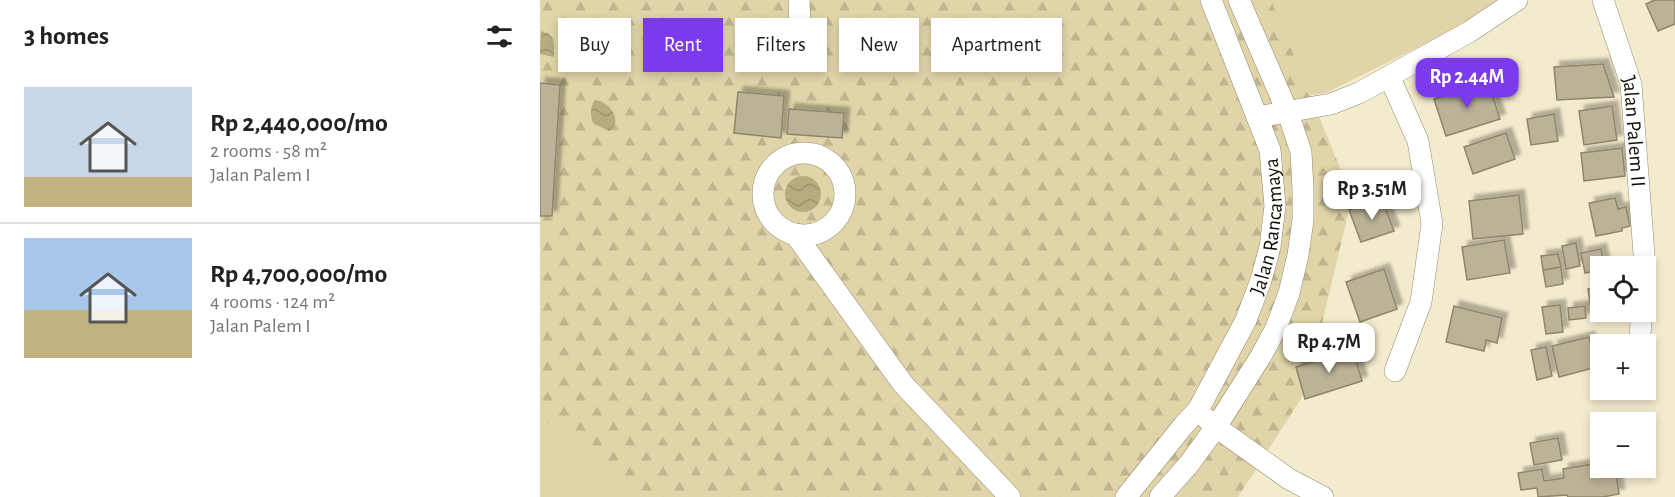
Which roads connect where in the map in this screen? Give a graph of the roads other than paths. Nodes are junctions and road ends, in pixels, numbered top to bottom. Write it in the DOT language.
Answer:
graph roads {
  1 [pos="799,0"];
  2 [pos="1211,0"];
  3 [pos="1239,0"];
  4 [pos="1517,0"];
  5 [pos="1603,0"];
  6 [pos="800,18"];
  7 [pos="1390,78"];
  8 [pos="1288,113"];
  9 [pos="1257,117"];
  10 [pos="795,234"];
  11 [pos="1644,256"];
  12 [pos="1395,371"];
  13 [pos="1198,410"];
  14 [pos="1216,427"];
  15 [pos="1010,497"];
  16 [pos="1126,497"];
  17 [pos="1160,497"];
  18 [pos="1323,497"];
  1 -- 6 [label="street"];
  2 -- 9 [label="street, Jalan Rancamaya"];
  3 -- 8 [label="street, Jalan Rancamaya"];
  4 -- 7 [label="street"];
  5 -- 11 [label="street, Jalan Palem II"];
  7 -- 8 [label="street"];
  7 -- 12 [label="street"];
  8 -- 9 [label="street"];
  8 -- 14 [label="street, Jalan Rancamaya"];
  9 -- 13 [label="street, Jalan Rancamaya"];
  10 -- 15 [label="street"];
  13 -- 14 [label="street"];
  13 -- 16 [label="street, Jalan Rancamaya"];
  14 -- 17 [label="street, Jalan Rancamaya"];
  14 -- 18 [label="street"];
}
